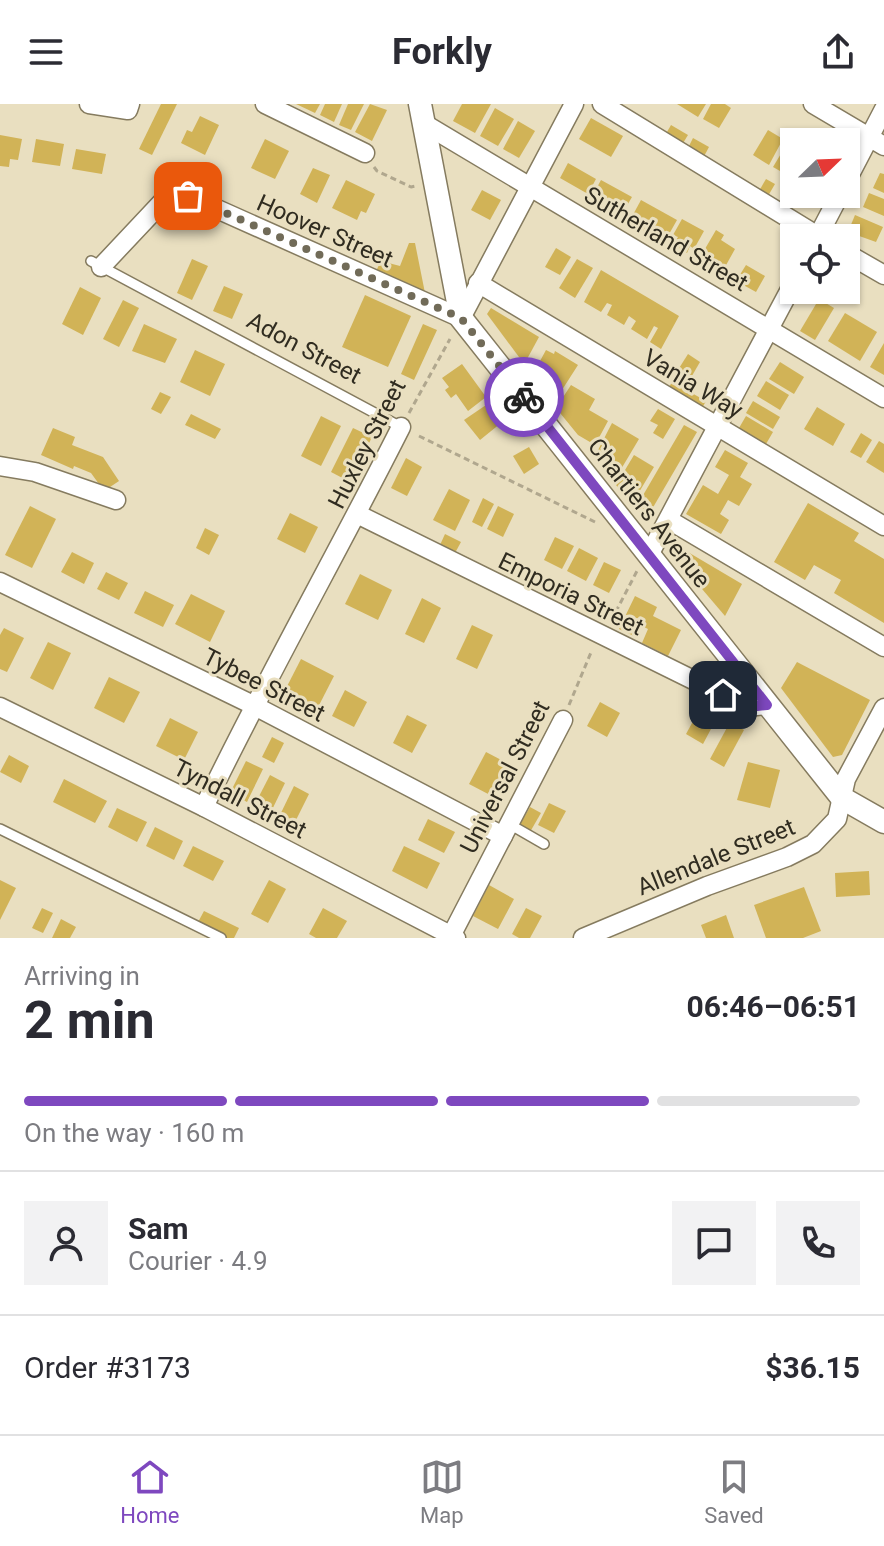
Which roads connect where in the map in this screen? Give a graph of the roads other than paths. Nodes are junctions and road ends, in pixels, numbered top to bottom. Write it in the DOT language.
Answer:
graph roads {
  1 [pos="89,104"];
  2 [pos="265,104"];
  3 [pos="574,104"];
  4 [pos="602,104"];
  5 [pos="813,104"];
  6 [pos="129,107"];
  7 [pos="884,109"];
  8 [pos="422,114"];
  9 [pos="877,142"];
  10 [pos="365,153"];
  11 [pos="860,164"];
  12 [pos="529,188"];
  13 [pos="798,224"];
  14 [pos="860,261"];
  15 [pos="96,264"];
  16 [pos="884,275"];
  17 [pos="478,283"];
  18 [pos="783,304"];
  19 [pos="461,318"];
  20 [pos="770,328"];
  21 [pos="884,398"];
  22 [pos="717,426"];
  23 [pos="401,427"];
  24 [pos="0,466"];
  25 [pos="116,500"];
  26 [pos="357,514"];
  27 [pos="669,520"];
  28 [pos="884,526"];
  29 [pos="649,555"];
  30 [pos="0,582"];
  31 [pos="884,647"];
  32 [pos="253,705"];
  33 [pos="767,705"];
  34 [pos="0,707"];
  35 [pos="884,708"];
  36 [pos="563,720"];
  37 [pos="842,798"];
  38 [pos="204,807"];
  39 [pos="884,822"];
  40 [pos="0,829"];
  41 [pos="506,830"];
  42 [pos="544,844"];
  43 [pos="453,937"];
  44 [pos="221,938"];
  45 [pos="583,938"];
  1 -- 6 [label="street"];
  2 -- 10 [label="street"];
  3 -- 12 [label="street"];
  4 -- 13 [label="street"];
  5 -- 9 [label="street"];
  7 -- 9 [label="street"];
  8 -- 12 [label="street, Sutherland Street"];
  8 -- 19 [label="street, Chartiers Avenue"];
  9 -- 11 [label="street"];
  12 -- 17 [label="street"];
  12 -- 20 [label="street, Sutherland Street"];
  14 -- 16 [label="street"];
  15 -- 19 [label="street, Hoover Street"];
  15 -- 23 [label="lane, Adon Street"];
  17 -- 19 [label="street"];
  17 -- 22 [label="street, Vania Way"];
  18 -- 20 [label="street"];
  19 -- 29 [label="street, Chartiers Avenue"];
  20 -- 21 [label="street, Sutherland Street"];
  20 -- 22 [label="street"];
  22 -- 27 [label="street"];
  22 -- 28 [label="street, Vania Way"];
  23 -- 26 [label="street, Huxley Street"];
  24 -- 25 [label="street"];
  26 -- 32 [label="street, Huxley Street"];
  26 -- 33 [label="street, Emporia Street"];
  27 -- 29 [label="street"];
  27 -- 31 [label="street"];
  29 -- 33 [label="street, Chartiers Avenue"];
  30 -- 32 [label="street, Tybee Street"];
  32 -- 38 [label="street, Huxley Street"];
  32 -- 41 [label="street, Tybee Street"];
  33 -- 37 [label="street, Chartiers Avenue"];
  34 -- 38 [label="street, Tyndall Street"];
  35 -- 37 [label="street, Allendale Street"];
  36 -- 41 [label="street, Universal Street"];
  37 -- 39 [label="street, Chartiers Avenue"];
  37 -- 45 [label="street, Allendale Street"];
  38 -- 43 [label="street, Tyndall Street"];
  40 -- 44 [label="lane"];
  41 -- 42 [label="lane, Tybee Street"];
  41 -- 43 [label="street, Universal Street"];
}
